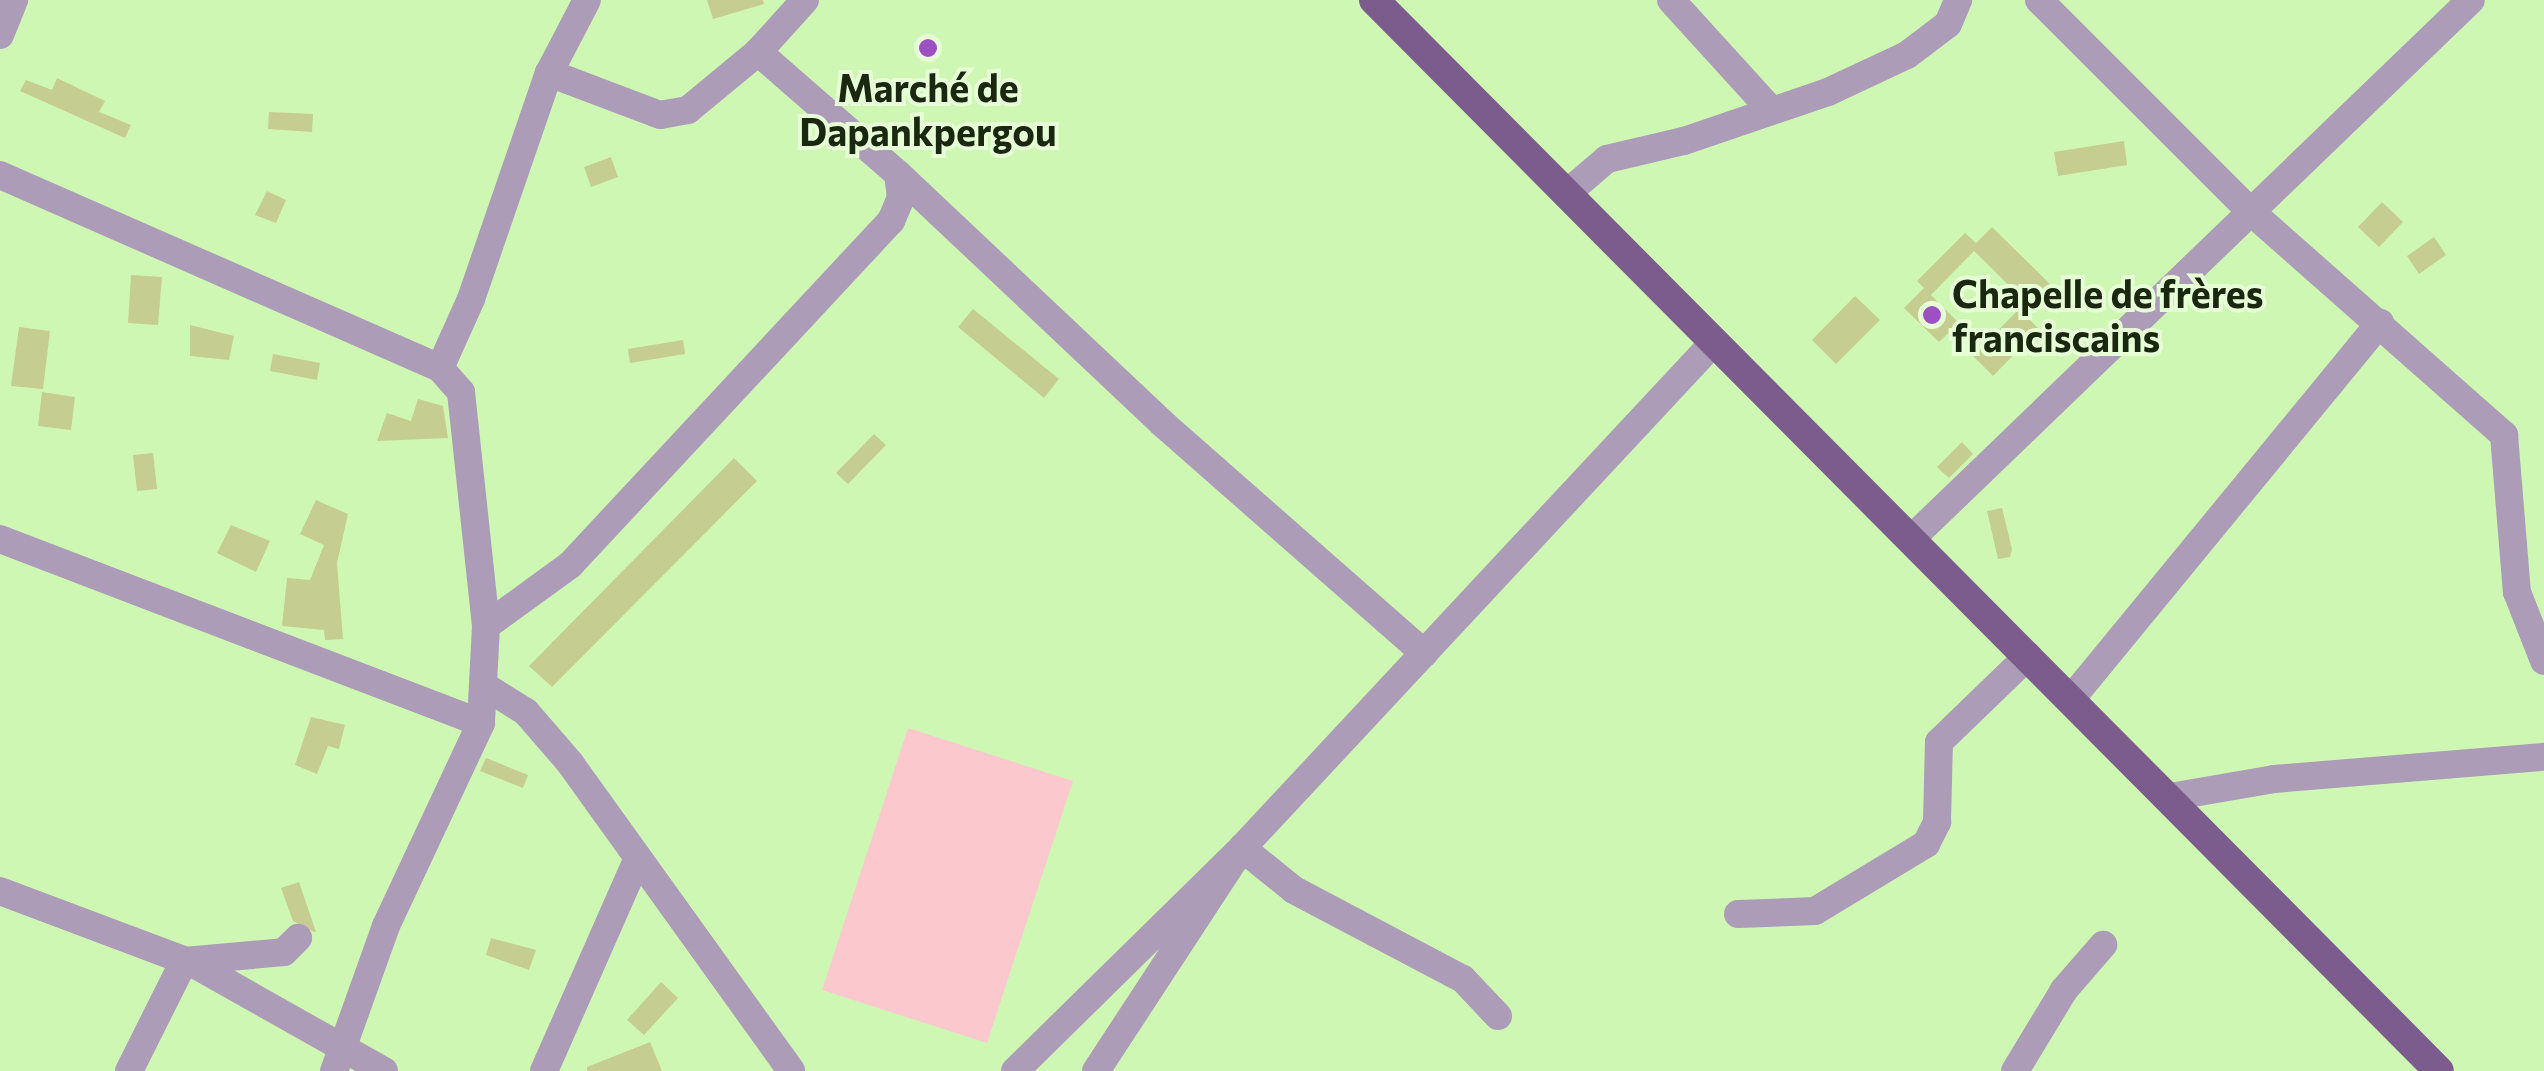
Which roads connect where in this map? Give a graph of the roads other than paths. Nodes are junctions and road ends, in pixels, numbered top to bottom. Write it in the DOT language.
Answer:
graph roads {
  1 [pos="14,0"];
  2 [pos="587,0"];
  3 [pos="806,0"];
  4 [pos="1374,0"];
  5 [pos="1671,0"];
  6 [pos="1958,0"];
  7 [pos="2040,0"];
  8 [pos="2470,0"];
  9 [pos="0,35"];
  10 [pos="758,52"];
  11 [pos="549,73"];
  12 [pos="1772,110"];
  13 [pos="0,174"];
  14 [pos="898,174"];
  15 [pos="1566,194"];
  16 [pos="2250,212"];
  17 [pos="2380,323"];
  18 [pos="1714,342"];
  19 [pos="440,368"];
  20 [pos="1910,539"];
  21 [pos="0,540"];
  22 [pos="486,626"];
  23 [pos="1424,653"];
  24 [pos="2028,656"];
  25 [pos="2544,661"];
  26 [pos="482,685"];
  27 [pos="2071,699"];
  28 [pos="481,723"];
  29 [pos="2544,757"];
  30 [pos="2170,797"];
  31 [pos="1242,848"];
  32 [pos="636,862"];
  33 [pos="0,891"];
  34 [pos="1738,914"];
  35 [pos="298,938"];
  36 [pos="2103,946"];
  37 [pos="184,961"];
  38 [pos="1498,1016"];
  39 [pos="338,1060"];
  40 [pos="129,1071"];
  41 [pos="384,1071"];
  42 [pos="544,1071"];
  43 [pos="792,1071"];
  44 [pos="1015,1071"];
  45 [pos="1096,1071"];
  46 [pos="2014,1071"];
  47 [pos="2439,1071"];
  1 -- 9 [label="street"];
  2 -- 11 [label="street"];
  3 -- 10 [label="street"];
  4 -- 15 [label="main road"];
  5 -- 12 [label="street"];
  6 -- 12 [label="street"];
  7 -- 16 [label="street"];
  8 -- 16 [label="street"];
  10 -- 11 [label="street"];
  10 -- 14 [label="street"];
  11 -- 19 [label="street"];
  12 -- 15 [label="street"];
  13 -- 19 [label="street"];
  14 -- 22 [label="street"];
  14 -- 23 [label="street"];
  15 -- 18 [label="main road"];
  16 -- 17 [label="street"];
  16 -- 20 [label="street"];
  17 -- 25 [label="street"];
  17 -- 27 [label="street"];
  18 -- 20 [label="main road"];
  18 -- 23 [label="street"];
  19 -- 22 [label="street"];
  20 -- 24 [label="main road"];
  21 -- 28 [label="street"];
  22 -- 26 [label="street"];
  23 -- 31 [label="street"];
  24 -- 27 [label="main road"];
  24 -- 34 [label="street"];
  26 -- 28 [label="street"];
  26 -- 32 [label="street"];
  27 -- 30 [label="main road"];
  28 -- 39 [label="street"];
  29 -- 30 [label="street"];
  30 -- 47 [label="main road"];
  31 -- 38 [label="street"];
  31 -- 44 [label="street"];
  31 -- 45 [label="street"];
  32 -- 42 [label="street"];
  32 -- 43 [label="street"];
  33 -- 37 [label="street"];
  35 -- 37 [label="street"];
  36 -- 46 [label="street"];
  37 -- 39 [label="street"];
  37 -- 40 [label="street"];
  39 -- 41 [label="street"];
}
